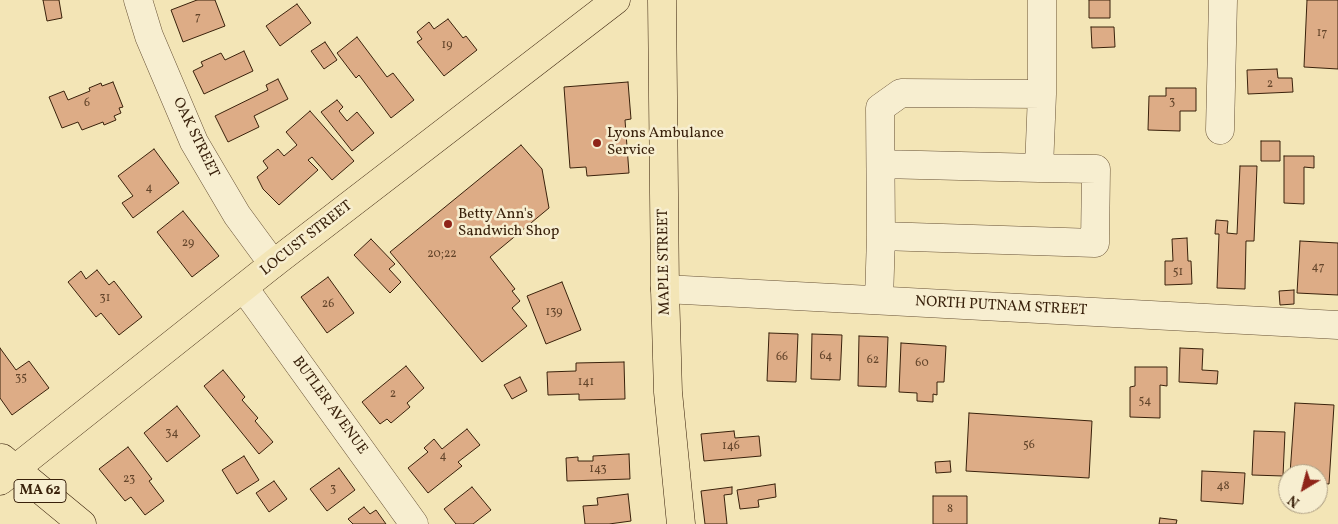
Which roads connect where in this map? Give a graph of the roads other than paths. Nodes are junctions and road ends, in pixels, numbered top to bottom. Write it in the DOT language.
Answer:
graph roads {
  1 [pos="138,0"];
  2 [pos="616,0"];
  3 [pos="662,0"];
  4 [pos="1042,0"];
  5 [pos="1223,0"];
  6 [pos="1042,94"];
  7 [pos="1220,130"];
  8 [pos="881,164"];
  9 [pos="1039,168"];
  10 [pos="881,236"];
  11 [pos="273,264"];
  12 [pos="244,288"];
  13 [pos="665,288"];
  14 [pos="879,300"];
  15 [pos="1338,325"];
  16 [pos="5,469"];
  17 [pos="82,524"];
  18 [pos="414,524"];
  19 [pos="680,524"];
  1 -- 11 [label="street, OAK STREET"];
  2 -- 11 [label="main road, LOCUST STREET"];
  3 -- 13 [label="main road, MAPLE STREET"];
  4 -- 6 [label="street"];
  5 -- 7 [label="street"];
  6 -- 8 [label="street"];
  6 -- 9 [label="street"];
  8 -- 9 [label="street"];
  8 -- 10 [label="street"];
  9 -- 10 [label="street"];
  10 -- 14 [label="street"];
  11 -- 12 [label="main road, LOCUST STREET"];
  12 -- 16 [label="main road, LOCUST STREET"];
  12 -- 18 [label="street, BUTLER AVENUE"];
  13 -- 14 [label="street, NORTH PUTNAM STREET"];
  13 -- 19 [label="main road, MAPLE STREET"];
  14 -- 15 [label="street, NORTH PUTNAM STREET"];
  16 -- 17 [label="main road, MA 62"];
}
